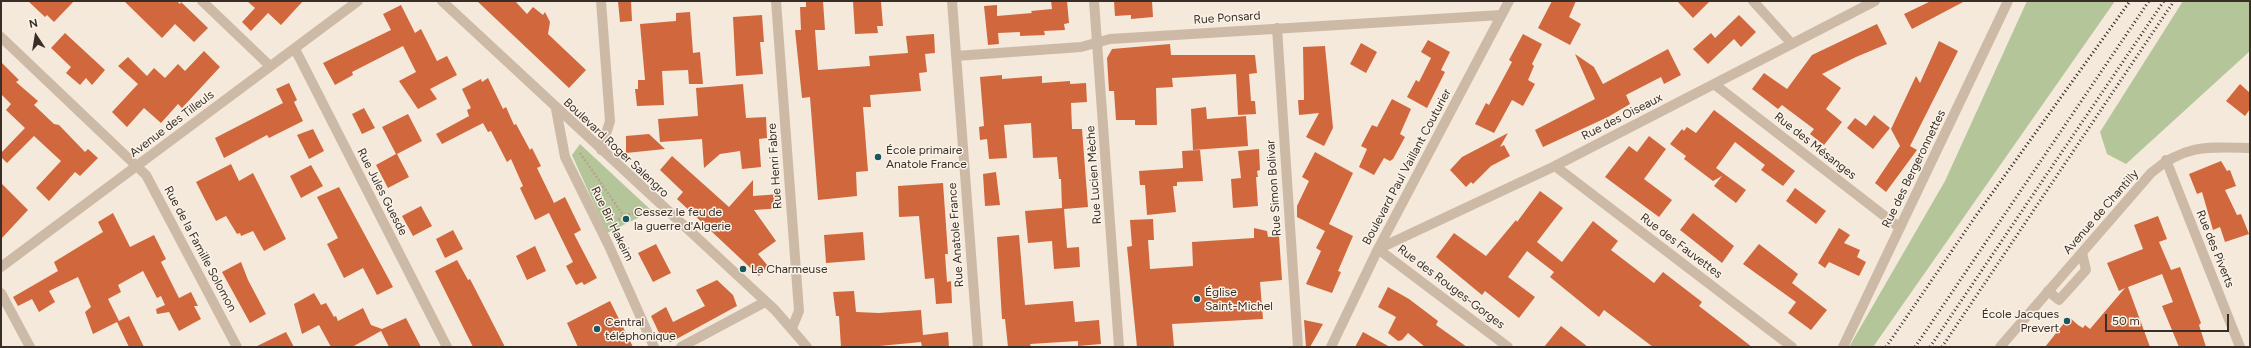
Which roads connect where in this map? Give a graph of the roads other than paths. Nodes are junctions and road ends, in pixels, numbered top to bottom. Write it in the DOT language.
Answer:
graph roads {
  1 [pos="202,1"];
  2 [pos="358,1"];
  3 [pos="442,1"];
  4 [pos="601,1"];
  5 [pos="776,1"];
  6 [pos="952,1"];
  7 [pos="1094,1"];
  8 [pos="1509,1"];
  9 [pos="1753,1"];
  10 [pos="1875,1"];
  11 [pos="2008,1"];
  12 [pos="1501,15"];
  13 [pos="1277,28"];
  14 [pos="1,37"];
  15 [pos="1098,43"];
  16 [pos="1792,44"];
  17 [pos="295,49"];
  18 [pos="956,56"];
  19 [pos="270,66"];
  20 [pos="1714,84"];
  21 [pos="556,109"];
  22 [pos="2250,148"];
  23 [pos="601,150"];
  24 [pos="2166,160"];
  25 [pos="1555,166"];
  26 [pos="136,167"];
  27 [pos="1900,228"];
  28 [pos="1378,249"];
  29 [pos="1,267"];
  30 [pos="1,293"];
  31 [pos="766,302"];
  32 [pos="792,328"];
  33 [pos="30,347"];
  34 [pos="237,347"];
  35 [pos="447,347"];
  36 [pos="654,347"];
  37 [pos="681,347"];
  38 [pos="807,347"];
  39 [pos="978,347"];
  40 [pos="1119,347"];
  41 [pos="1298,347"];
  42 [pos="1331,347"];
  43 [pos="1508,347"];
  44 [pos="1792,347"];
  45 [pos="1843,347"];
  46 [pos="2000,347"];
  47 [pos="2240,347"];
  1 -- 19 [label="street"];
  2 -- 17 [label="street, Avenue des Tilleuls"];
  3 -- 21 [label="street, Boulevard Roger Salengro"];
  4 -- 23 [label="street"];
  5 -- 32 [label="street, Rue Henri Fabre"];
  6 -- 18 [label="street, Rue Anatole France"];
  7 -- 15 [label="street, Rue Lucien Mèche"];
  8 -- 12 [label="street, Boulevard Paul Vaillant Couturier"];
  9 -- 16 [label="street"];
  10 -- 16 [label="street, Rue des Oiseaux"];
  11 -- 27 [label="street, Rue des Bergeronnettes"];
  12 -- 13 [label="street, Rue Ponsard"];
  12 -- 28 [label="street, Boulevard Paul Vaillant Couturier"];
  13 -- 15 [label="street, Rue Ponsard"];
  13 -- 41 [label="street, Rue Simon Bolivar"];
  14 -- 26 [label="street, Rue de la Famille Solomon"];
  15 -- 18 [label="street, Rue Ponsard"];
  15 -- 40 [label="street, Rue Lucien Mèche"];
  16 -- 20 [label="street, Rue des Oiseaux"];
  17 -- 19 [label="street, Avenue des Tilleuls"];
  17 -- 35 [label="street, Rue Jules Guesde"];
  18 -- 39 [label="street, Rue Anatole France"];
  19 -- 26 [label="street, Avenue des Tilleuls"];
  20 -- 25 [label="street, Rue des Oiseaux"];
  20 -- 27 [label="street, Rue des Mésanges"];
  21 -- 23 [label="street, Boulevard Roger Salengro"];
  21 -- 36 [label="street, Rue Bir Hakeim"];
  22 -- 24 [label="street, Avenue de Chantilly"];
  23 -- 31 [label="street, Boulevard Roger Salengro"];
  24 -- 46 [label="street, Avenue de Chantilly"];
  24 -- 47 [label="street, Rue des Piverts"];
  25 -- 28 [label="street, Rue des Oiseaux"];
  25 -- 44 [label="street, Rue des Fauvettes"];
  26 -- 29 [label="street, Avenue des Tilleuls"];
  26 -- 34 [label="street, Rue de la Famille Solomon"];
  27 -- 45 [label="street, Rue des Bergeronnettes"];
  28 -- 42 [label="street, Boulevard Paul Vaillant Couturier"];
  28 -- 43 [label="street, Rue des Rouges-Gorges"];
  30 -- 33 [label="street"];
  31 -- 32 [label="street, Boulevard Roger Salengro"];
  31 -- 37 [label="street"];
  32 -- 38 [label="street, Boulevard Roger Salengro"];
}
